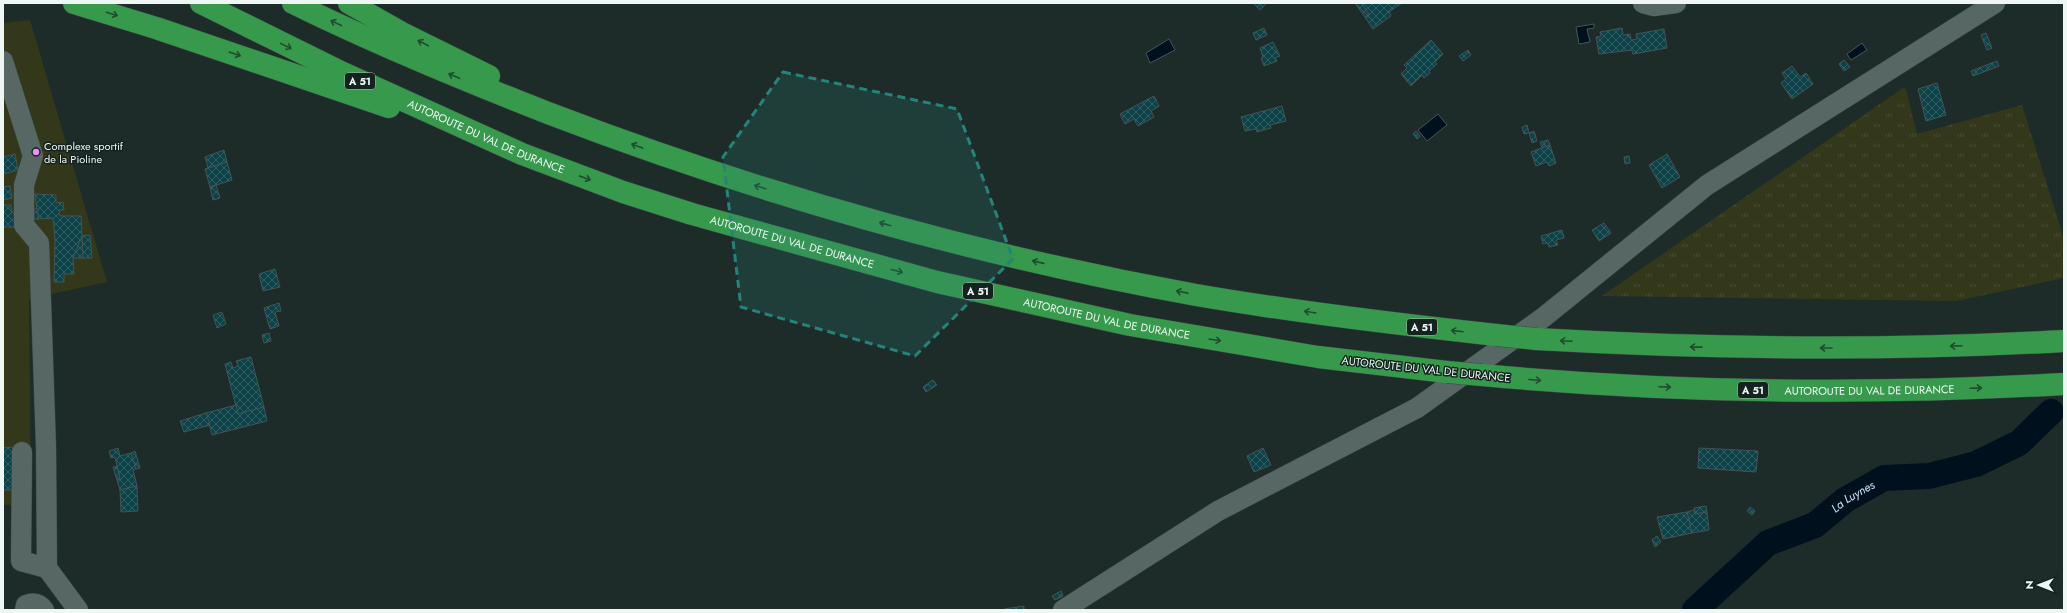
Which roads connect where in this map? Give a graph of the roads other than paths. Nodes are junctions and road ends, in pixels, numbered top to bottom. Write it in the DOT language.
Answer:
graph roads {
  1 [pos="74,3"];
  2 [pos="201,3"];
  3 [pos="293,3"];
  4 [pos="349,3"];
  5 [pos="1643,3"];
  6 [pos="1676,3"];
  7 [pos="1995,3"];
  8 [pos="3,61"];
  9 [pos="608,136"];
  10 [pos="522,154"];
  11 [pos="2064,341"];
  12 [pos="2064,384"];
  13 [pos="22,452"];
  14 [pos="47,568"];
  15 [pos="25,610"];
  16 [pos="44,610"];
  17 [pos="78,610"];
  18 [pos="1063,610"];
  1 -- 10 [label="highway, one-way"];
  2 -- 10 [label="highway, AUTOROUTE DU VAL DE DURANCE / A 51, one-way"];
  9 -- 3 [label="highway, A 51, one-way"];
  9 -- 4 [label="highway, one-way"];
  5 -- 6 [label="street"];
  7 -- 18 [label="street"];
  8 -- 14 [label="street"];
  11 -- 9 [label="highway, A 51, one-way, bridge"];
  10 -- 12 [label="highway, AUTOROUTE DU VAL DE DURANCE / A 51, one-way, bridge"];
  13 -- 14 [label="street"];
  14 -- 17 [label="street"];
  15 -- 16 [label="street"];
}
